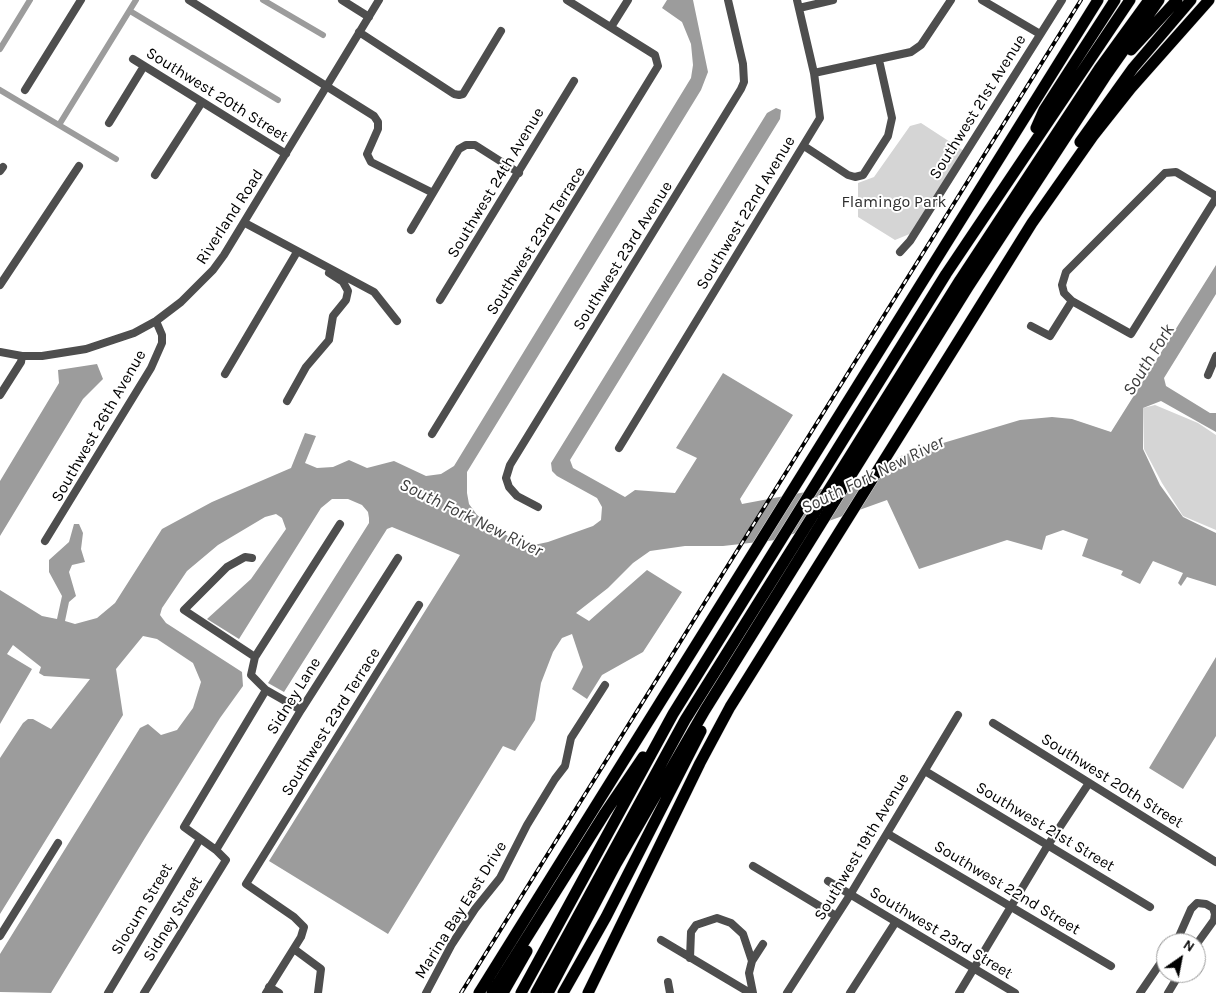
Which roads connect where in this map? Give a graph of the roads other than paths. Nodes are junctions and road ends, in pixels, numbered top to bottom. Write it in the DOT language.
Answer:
graph roads {
  1 [pos="81,0"];
  2 [pos="189,0"];
  3 [pos="342,0"];
  4 [pos="379,0"];
  5 [pos="568,0"];
  6 [pos="628,0"];
  7 [pos="728,0"];
  8 [pos="833,0"];
  9 [pos="951,0"];
  10 [pos="982,0"];
  11 [pos="1062,0"];
  12 [pos="1098,0"];
  13 [pos="1103,0"];
  14 [pos="1114,0"];
  15 [pos="1130,0"];
  16 [pos="1136,0"];
  17 [pos="1149,0"];
  18 [pos="1159,0"];
  19 [pos="1178,0"];
  20 [pos="1191,0"];
  21 [pos="1208,0"];
  22 [pos="798,4"];
  23 [pos="369,17"];
  24 [pos="611,28"];
  25 [pos="501,31"];
  26 [pos="359,32"];
  27 [pos="1040,34"];
  28 [pos="1076,37"];
  29 [pos="132,59"];
  30 [pos="879,60"];
  31 [pos="144,66"];
  32 [pos="814,73"];
  33 [pos="1108,74"];
  34 [pos="574,80"];
  35 [pos="326,84"];
  36 [pos="25,90"];
  37 [pos="202,102"];
  38 [pos="109,123"];
  39 [pos="804,146"];
  40 [pos="286,154"];
  41 [pos="1019,163"];
  42 [pos="79,166"];
  43 [pos="519,173"];
  44 [pos="155,175"];
  45 [pos="432,193"];
  46 [pos="1216,197"];
  47 [pos="245,223"];
  48 [pos="1032,223"];
  49 [pos="411,230"];
  50 [pos="297,252"];
  51 [pos="900,252"];
  52 [pos="316,262"];
  53 [pos="949,276"];
  54 [pos="0,285"];
  55 [pos="440,300"];
  56 [pos="1072,301"];
  57 [pos="156,321"];
  58 [pos="397,321"];
  59 [pos="1031,326"];
  60 [pos="0,352"];
  61 [pos="22,356"];
  62 [pos="1216,356"];
  63 [pos="225,374"];
  64 [pos="1208,375"];
  65 [pos="0,396"];
  66 [pos="288,401"];
  67 [pos="432,434"];
  68 [pos="619,448"];
  69 [pos="538,507"];
  70 [pos="340,524"];
  71 [pos="45,541"];
  72 [pos="252,558"];
  73 [pos="398,558"];
  74 [pos="419,605"];
  75 [pos="255,657"];
  76 [pos="605,685"];
  77 [pos="266,690"];
  78 [pos="301,710"];
  79 [pos="958,715"];
  80 [pos="686,722"];
  81 [pos="993,722"];
  82 [pos="665,727"];
  83 [pos="925,771"];
  84 [pos="1089,783"];
  85 [pos="888,834"];
  86 [pos="200,839"];
  87 [pos="58,844"];
  88 [pos="1048,845"];
  89 [pos="216,850"];
  90 [pos="1216,862"];
  91 [pos="573,864"];
  92 [pos="753,866"];
  93 [pos="828,881"];
  94 [pos="850,896"];
  95 [pos="1011,906"];
  96 [pos="1150,907"];
  97 [pos="836,916"];
  98 [pos="606,917"];
  99 [pos="895,923"];
  100 [pos="1180,933"];
  101 [pos="1205,933"];
  102 [pos="0,936"];
  103 [pos="661,940"];
  104 [pos="763,944"];
  105 [pos="296,951"];
  106 [pos="690,958"];
  107 [pos="752,961"];
  108 [pos="1111,966"];
  109 [pos="974,969"];
  110 [pos="1156,970"];
  111 [pos="668,982"];
  112 [pos="267,990"];
  113 [pos="588,992"];
  114 [pos="108,993"];
  115 [pos="144,993"];
  116 [pos="279,993"];
  117 [pos="318,993"];
  118 [pos="426,993"];
  119 [pos="479,993"];
  120 [pos="492,993"];
  121 [pos="503,993"];
  122 [pos="521,993"];
  123 [pos="527,993"];
  124 [pos="536,993"];
  125 [pos="548,993"];
  126 [pos="563,993"];
  127 [pos="572,993"];
  128 [pos="670,993"];
  129 [pos="751,993"];
  130 [pos="787,993"];
  131 [pos="850,993"];
  132 [pos="959,993"];
  133 [pos="1015,993"];
  134 [pos="1140,993"];
  1 -- 36 [label="street"];
  2 -- 35 [label="street"];
  3 -- 23 [label="street"];
  4 -- 23 [label="street, Riverland Road"];
  5 -- 24 [label="street"];
  6 -- 24 [label="street"];
  7 -- 69 [label="street, Southwest 23rd Avenue"];
  8 -- 22 [label="street, Southwest 22nd Avenue"];
  9 -- 30 [label="street"];
  10 -- 27 [label="street"];
  11 -- 27 [label="street, Southwest 21st Avenue"];
  12 -- 28 [label="highway"];
  13 -- 28 [label="highway"];
  14 -- 41 [label="highway"];
  15 -- 41 [label="highway"];
  16 -- 53 [label="highway"];
  17 -- 80 [label="highway"];
  18 -- 33 [label="highway"];
  19 -- 33 [label="highway"];
  20 -- 48 [label="highway"];
  21 -- 48 [label="highway"];
  22 -- 32 [label="street, Southwest 22nd Avenue"];
  23 -- 26 [label="street, Riverland Road"];
  24 -- 67 [label="street, Southwest 23rd Terrace"];
  25 -- 26 [label="street"];
  26 -- 35 [label="street, Riverland Road"];
  27 -- 51 [label="street, Southwest 21st Avenue"];
  28 -- 119 [label="highway"];
  29 -- 31 [label="street, Southwest 20th Street"];
  30 -- 32 [label="street"];
  30 -- 39 [label="street"];
  31 -- 37 [label="street, Southwest 20th Street"];
  31 -- 38 [label="street"];
  32 -- 39 [label="street, Southwest 22nd Avenue"];
  33 -- 80 [label="highway"];
  34 -- 43 [label="street, Southwest 24th Avenue"];
  35 -- 40 [label="street, Riverland Road"];
  35 -- 45 [label="street"];
  37 -- 40 [label="street, Southwest 20th Street"];
  37 -- 44 [label="street"];
  39 -- 68 [label="street, Southwest 22nd Avenue"];
  40 -- 47 [label="street, Riverland Road"];
  41 -- 53 [label="highway"];
  42 -- 54 [label="street"];
  43 -- 45 [label="street"];
  43 -- 55 [label="street, Southwest 24th Avenue"];
  45 -- 49 [label="street"];
  46 -- 56 [label="street"];
  46 -- 56 [label="street"];
  47 -- 50 [label="street"];
  47 -- 57 [label="street, Riverland Road"];
  48 -- 113 [label="highway"];
  50 -- 52 [label="street"];
  50 -- 63 [label="street"];
  52 -- 58 [label="street"];
  52 -- 66 [label="street"];
  53 -- 80 [label="highway"];
  56 -- 59 [label="street"];
  57 -- 61 [label="street, Riverland Road"];
  57 -- 71 [label="street, Southwest 26th Avenue"];
  60 -- 61 [label="street, Riverland Road"];
  61 -- 65 [label="street"];
  62 -- 64 [label="street"];
  70 -- 75 [label="street"];
  72 -- 75 [label="street"];
  73 -- 78 [label="street, Sidney Lane"];
  74 -- 105 [label="street, Southwest 23rd Terrace"];
  75 -- 77 [label="street"];
  76 -- 118 [label="street, Marina Bay East Drive"];
  77 -- 78 [label="street"];
  77 -- 86 [label="street"];
  78 -- 89 [label="street, Sidney Lane"];
  79 -- 83 [label="street, Southwest 19th Avenue"];
  80 -- 82 [label="highway"];
  80 -- 98 [label="highway"];
  80 -- 123 [label="highway"];
  80 -- 124 [label="highway"];
  80 -- 125 [label="highway"];
  81 -- 84 [label="street, Southwest 20th Street"];
  82 -- 91 [label="highway"];
  82 -- 122 [label="highway"];
  83 -- 85 [label="street, Southwest 19th Avenue"];
  83 -- 88 [label="street, Southwest 21st Street"];
  84 -- 88 [label="street"];
  84 -- 90 [label="street, Southwest 20th Street"];
  85 -- 94 [label="street, Southwest 19th Avenue"];
  85 -- 95 [label="street, Southwest 22nd Street"];
  86 -- 89 [label="street"];
  86 -- 114 [label="street, Slocum Street"];
  87 -- 102 [label="street"];
  88 -- 95 [label="street"];
  88 -- 96 [label="street, Southwest 21st Street"];
  89 -- 115 [label="street, Sidney Street"];
  91 -- 120 [label="highway"];
  91 -- 121 [label="highway"];
  92 -- 97 [label="street"];
  93 -- 94 [label="street, Southwest 23rd Street"];
  94 -- 97 [label="street, Southwest 19th Avenue"];
  94 -- 99 [label="street, Southwest 23rd Street"];
  95 -- 108 [label="street, Southwest 22nd Street"];
  95 -- 109 [label="street"];
  97 -- 130 [label="street, Southwest 19th Avenue"];
  98 -- 126 [label="highway"];
  98 -- 127 [label="highway"];
  99 -- 109 [label="street, Southwest 23rd Street"];
  99 -- 131 [label="street"];
  100 -- 101 [label="street"];
  103 -- 106 [label="street"];
  104 -- 107 [label="street"];
  105 -- 112 [label="street"];
  105 -- 117 [label="street"];
  106 -- 107 [label="street"];
  106 -- 129 [label="street"];
  107 -- 129 [label="street"];
  109 -- 132 [label="street"];
  109 -- 133 [label="street, Southwest 23rd Street"];
  110 -- 134 [label="street"];
  111 -- 128 [label="street"];
  112 -- 116 [label="street"];
}
